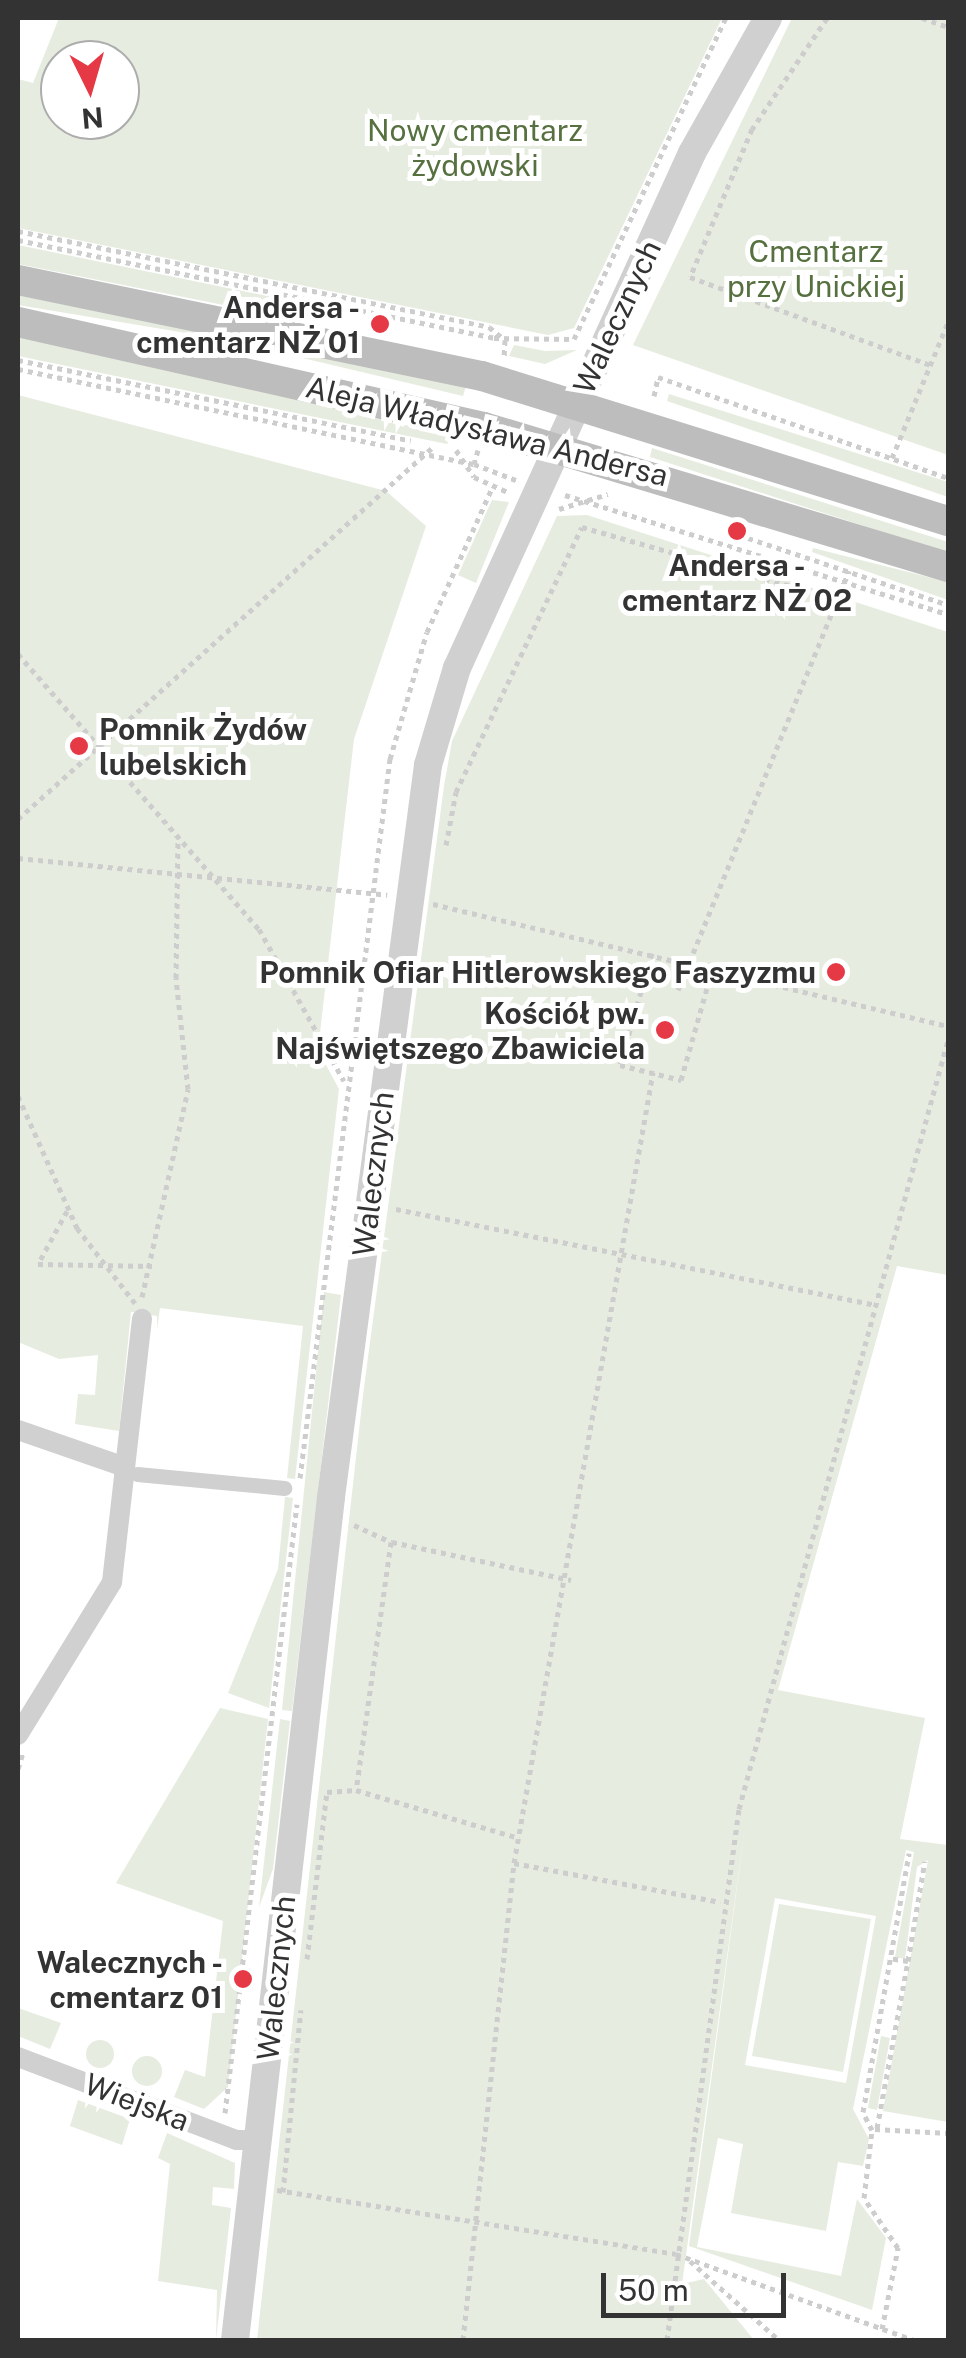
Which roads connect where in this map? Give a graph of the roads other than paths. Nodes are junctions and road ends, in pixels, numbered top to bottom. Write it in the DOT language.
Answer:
graph roads {
  1 [pos="768,18"];
  2 [pos="18,280"];
  3 [pos="18,322"];
  4 [pos="578,402"];
  5 [pos="558,446"];
  6 [pos="948,521"];
  7 [pos="948,567"];
  8 [pos="141,1314"];
  9 [pos="18,1430"];
  10 [pos="131,1470"];
  11 [pos="284,1488"];
  12 [pos="18,1735"];
  13 [pos="18,2057"];
  14 [pos="258,2140"];
  15 [pos="236,2340"];
  1 -- 4 [label="street, Walecznych"];
  2 -- 4 [label="main road, Aleja Władysława Andersa"];
  3 -- 5 [label="main road, Aleja Władysława Andersa"];
  4 -- 5 [label="street, Walecznych"];
  4 -- 6 [label="main road, Aleja Władysława Andersa"];
  5 -- 7 [label="main road, Aleja Władysława Andersa"];
  5 -- 14 [label="street, Walecznych"];
  8 -- 10 [label="street"];
  9 -- 10 [label="street"];
  10 -- 11 [label="street"];
  10 -- 12 [label="street"];
  13 -- 14 [label="street, Wiejska"];
  14 -- 15 [label="street, Walecznych"];
}
